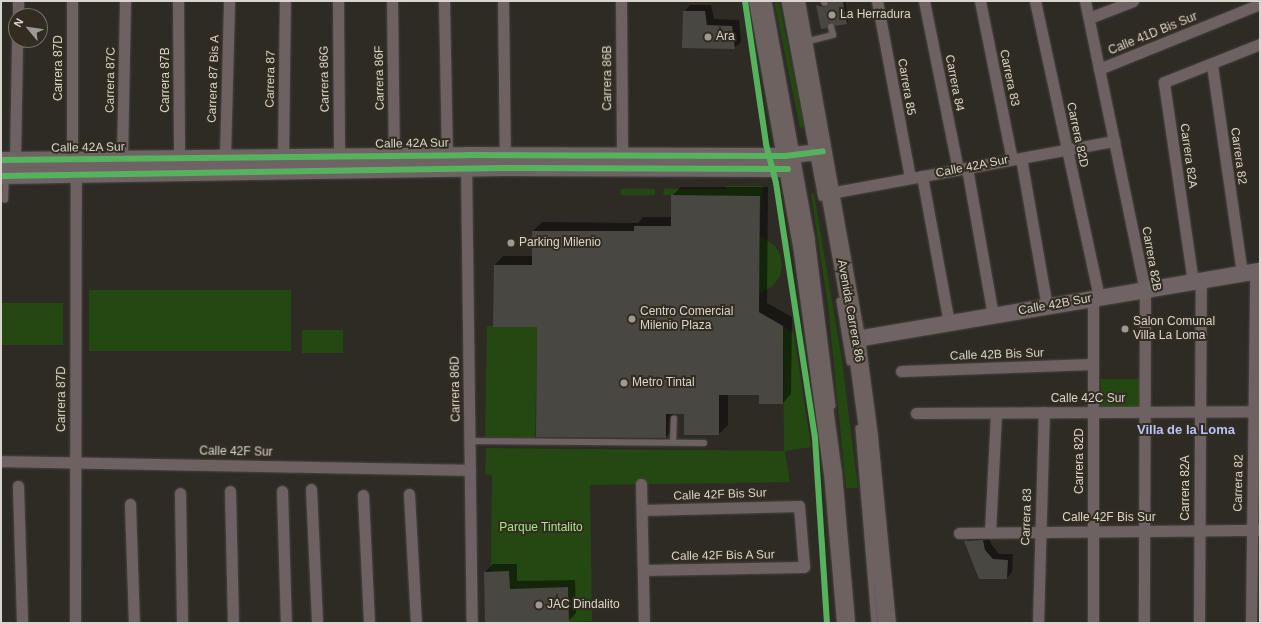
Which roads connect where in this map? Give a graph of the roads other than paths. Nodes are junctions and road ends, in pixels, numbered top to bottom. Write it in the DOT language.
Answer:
graph roads {
  1 [pos="72,1"];
  2 [pos="125,1"];
  3 [pos="178,1"];
  4 [pos="229,1"];
  5 [pos="285,1"];
  6 [pos="338,1"];
  7 [pos="392,1"];
  8 [pos="444,1"];
  9 [pos="503,1"];
  10 [pos="621,1"];
  11 [pos="758,1"];
  12 [pos="769,1"];
  13 [pos="877,1"];
  14 [pos="924,1"];
  15 [pos="980,1"];
  16 [pos="1035,1"];
  17 [pos="1085,1"];
  18 [pos="1133,1"];
  19 [pos="795,2"];
  20 [pos="1260,4"];
  21 [pos="1089,18"];
  22 [pos="831,27"];
  23 [pos="805,42"];
  24 [pos="1260,44"];
  25 [pos="16,48"];
  26 [pos="1212,65"];
  27 [pos="1100,69"];
  28 [pos="1114,141"];
  29 [pos="1067,149"];
  30 [pos="447,155"];
  31 [pos="505,155"];
  32 [pos="622,155"];
  33 [pos="339,156"];
  34 [pos="394,156"];
  35 [pos="801,156"];
  36 [pos="283,157"];
  37 [pos="179,158"];
  38 [pos="225,158"];
  39 [pos="72,159"];
  40 [pos="122,159"];
  41 [pos="1017,159"];
  42 [pos="8,160"];
  43 [pos="466,162"];
  44 [pos="962,169"];
  45 [pos="3,176"];
  46 [pos="76,176"];
  47 [pos="922,176"];
  48 [pos="910,178"];
  49 [pos="826,198"];
  50 [pos="5,200"];
  51 [pos="1254,277"];
  52 [pos="1197,282"];
  53 [pos="1145,290"];
  54 [pos="839,296"];
  55 [pos="1096,299"];
  56 [pos="1047,307"];
  57 [pos="993,316"];
  58 [pos="949,323"];
  59 [pos="856,339"];
  60 [pos="1093,364"];
  61 [pos="852,370"];
  62 [pos="901,371"];
  63 [pos="1257,411"];
  64 [pos="834,412"];
  65 [pos="1044,412"];
  66 [pos="1093,412"];
  67 [pos="1145,412"];
  68 [pos="1200,412"];
  69 [pos="916,413"];
  70 [pos="996,413"];
  71 [pos="674,419"];
  72 [pos="858,422"];
  73 [pos="470,441"];
  74 [pos="673,443"];
  75 [pos="704,443"];
  76 [pos="1,461"];
  77 [pos="75,463"];
  78 [pos="470,470"];
  79 [pos="641,484"];
  80 [pos="18,486"];
  81 [pos="310,489"];
  82 [pos="230,491"];
  83 [pos="282,491"];
  84 [pos="180,493"];
  85 [pos="409,494"];
  86 [pos="363,495"];
  87 [pos="130,504"];
  88 [pos="642,510"];
  89 [pos="1199,530"];
  90 [pos="1256,530"];
  91 [pos="1093,531"];
  92 [pos="1144,531"];
  93 [pos="990,532"];
  94 [pos="1039,532"];
  95 [pos="959,533"];
  96 [pos="804,567"];
  97 [pos="643,570"];
  98 [pos="22,623"];
  99 [pos="75,623"];
  100 [pos="134,623"];
  101 [pos="182,623"];
  102 [pos="233,623"];
  103 [pos="286,623"];
  104 [pos="316,623"];
  105 [pos="368,623"];
  106 [pos="416,623"];
  107 [pos="472,623"];
  108 [pos="644,623"];
  109 [pos="846,623"];
  110 [pos="875,623"];
  111 [pos="886,623"];
  112 [pos="1038,623"];
  113 [pos="1093,623"];
  114 [pos="1144,623"];
  115 [pos="1199,623"];
  116 [pos="1251,623"];
  1 -- 39 [label="street, Carrera 87D"];
  2 -- 40 [label="street, Carrera 87C"];
  3 -- 37 [label="street, Carrera 87B"];
  4 -- 38 [label="street, Carrera 87 Bis A"];
  5 -- 36 [label="street, Carrera 87"];
  6 -- 33 [label="street, Carrera 86G"];
  7 -- 34 [label="street, Carrera 86F"];
  8 -- 30 [label="street"];
  9 -- 31 [label="street"];
  10 -- 32 [label="street, Carrera 86B"];
  11 -- 35 [label="main road, Avenida Carrera 86"];
  12 -- 35 [label="lane"];
  13 -- 48 [label="street, Carrera 85"];
  14 -- 44 [label="street, Carrera 84"];
  15 -- 41 [label="street, Carrera 83"];
  16 -- 29 [label="street, Carrera 82D"];
  17 -- 21 [label="street, Carrera 82B"];
  18 -- 21 [label="street"];
  19 -- 23 [label="main road, Avenida Carrera 86"];
  19 -- 35 [label="lane"];
  20 -- 27 [label="street, Calle 41D Bis Sur"];
  21 -- 27 [label="street, Carrera 82B"];
  22 -- 23 [label="lane"];
  23 -- 35 [label="main road, Avenida Carrera 86"];
  24 -- 26 [label="street"];
  25 -- 42 [label="street"];
  26 -- 51 [label="street, Carrera 82"];
  26 -- 52 [label="street, Carrera 82A"];
  27 -- 28 [label="street, Carrera 82B"];
  28 -- 29 [label="street, Calle 42A Sur"];
  28 -- 53 [label="street, Carrera 82B"];
  29 -- 41 [label="street, Calle 42A Sur"];
  29 -- 55 [label="street, Carrera 82D"];
  30 -- 34 [label="street, Calle 42A Sur"];
  30 -- 43 [label="street, Calle 42A Sur"];
  31 -- 32 [label="street, Calle 42A Sur"];
  31 -- 43 [label="street, Calle 42A Sur"];
  32 -- 35 [label="street, Calle 42A Sur"];
  33 -- 34 [label="street, Calle 42A Sur"];
  33 -- 36 [label="street, Calle 42A Sur"];
  35 -- 43 [label="street, Calle 42A Sur"];
  35 -- 49 [label="main road, Avenida Carrera 86"];
  35 -- 64 [label="lane"];
  35 -- 109 [label="main road, Avenida Carrera 86"];
  36 -- 38 [label="street, Calle 42A Sur"];
  37 -- 38 [label="street, Calle 42A Sur"];
  37 -- 40 [label="street, Calle 42A Sur"];
  39 -- 40 [label="street, Calle 42A Sur"];
  39 -- 42 [label="street, Calle 42A Sur"];
  41 -- 44 [label="street, Calle 42A Sur"];
  41 -- 56 [label="street, Carrera 83"];
  43 -- 46 [label="street, Calle 42A Sur"];
  43 -- 73 [label="street, Carrera 86D"];
  44 -- 47 [label="street, Calle 42A Sur"];
  44 -- 57 [label="street, Carrera 84"];
  45 -- 46 [label="street, Calle 42A Sur"];
  45 -- 50 [label="lane"];
  46 -- 77 [label="street, Carrera 87D"];
  47 -- 48 [label="street, Calle 42A Sur"];
  47 -- 58 [label="street"];
  48 -- 49 [label="street, Calle 42A Sur"];
  49 -- 59 [label="main road, Avenida Carrera 86"];
  51 -- 52 [label="street, Calle 42B Sur"];
  51 -- 63 [label="street, Carrera 82"];
  52 -- 53 [label="street, Calle 42B Sur"];
  52 -- 68 [label="street, Carrera 82A"];
  53 -- 55 [label="street, Calle 42B Sur"];
  53 -- 67 [label="street, Carrera 82B"];
  54 -- 61 [label="lane"];
  55 -- 56 [label="street, Calle 42B Sur"];
  55 -- 60 [label="street, Carrera 82D"];
  56 -- 57 [label="street, Calle 42B Sur"];
  57 -- 58 [label="street, Calle 42B Sur"];
  58 -- 59 [label="street, Calle 42B Sur"];
  59 -- 111 [label="main road, Avenida Carrera 86"];
  60 -- 62 [label="street, Calle 42B Bis Sur"];
  60 -- 66 [label="street, Carrera 82D"];
  63 -- 68 [label="street, Calle 42C Sur"];
  63 -- 90 [label="street, Carrera 82"];
  65 -- 66 [label="street, Calle 42C Sur"];
  65 -- 70 [label="street, Calle 42C Sur"];
  65 -- 94 [label="street, Carrera 83"];
  66 -- 67 [label="street, Calle 42C Sur"];
  66 -- 91 [label="street, Carrera 82D"];
  67 -- 68 [label="street, Calle 42C Sur"];
  67 -- 92 [label="street, Carrera 82B"];
  68 -- 89 [label="street, Carrera 82A"];
  69 -- 70 [label="street, Calle 42C Sur"];
  70 -- 93 [label="street"];
  71 -- 74 [label="lane"];
  72 -- 110 [label="lane"];
  73 -- 74 [label="lane"];
  73 -- 78 [label="street, Carrera 86D"];
  74 -- 75 [label="lane"];
  76 -- 77 [label="street, Calle 42F Sur"];
  77 -- 78 [label="street, Calle 42F Sur"];
  77 -- 99 [label="street, Carrera 87D"];
  78 -- 107 [label="street, Carrera 86D"];
  79 -- 88 [label="street"];
  80 -- 98 [label="street"];
  81 -- 104 [label="street"];
  82 -- 102 [label="street"];
  83 -- 103 [label="street"];
  84 -- 101 [label="street"];
  85 -- 106 [label="street"];
  86 -- 105 [label="street"];
  87 -- 100 [label="street"];
  88 -- 96 [label="street, Calle 42F Bis Sur"];
  88 -- 97 [label="street"];
  89 -- 90 [label="street, Calle 42F Bis Sur"];
  89 -- 92 [label="street, Calle 42F Bis Sur"];
  89 -- 115 [label="street, Carrera 82A"];
  90 -- 116 [label="street, Carrera 82"];
  91 -- 92 [label="street, Calle 42F Bis Sur"];
  91 -- 94 [label="street, Calle 42F Bis Sur"];
  91 -- 113 [label="street, Carrera 82D"];
  92 -- 114 [label="street, Carrera 82B"];
  93 -- 94 [label="street, Calle 42F Bis Sur"];
  93 -- 95 [label="street, Calle 42F Bis Sur"];
  94 -- 112 [label="street, Carrera 83"];
  96 -- 97 [label="street, Calle 42F Bis A Sur"];
  97 -- 108 [label="street"];
}
